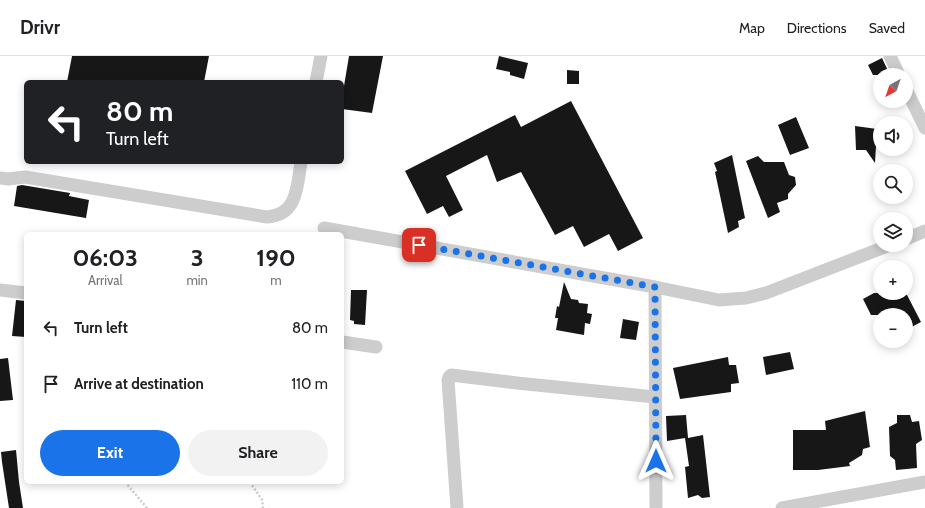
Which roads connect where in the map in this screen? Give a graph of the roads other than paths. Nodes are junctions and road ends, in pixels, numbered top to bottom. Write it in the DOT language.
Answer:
graph roads {
  1 [pos="321,56"];
  2 [pos="890,56"];
  3 [pos="896,68"];
  4 [pos="316,80"];
  5 [pos="913,103"];
  6 [pos="925,128"];
  7 [pos="301,164"];
  8 [pos="0,178"];
  9 [pos="324,228"];
  10 [pos="925,231"];
  11 [pos="913,236"];
  12 [pos="873,252"];
  13 [pos="655,287"];
  14 [pos="0,290"];
  15 [pos="24,293"];
  16 [pos="344,342"];
  17 [pos="376,347"];
  18 [pos="655,397"];
  19 [pos="925,482"];
  20 [pos="457,508"];
  21 [pos="656,508"];
  22 [pos="782,508"];
  1 -- 4 [label="street"];
  2 -- 3 [label="street"];
  5 -- 6 [label="street"];
  7 -- 8 [label="street"];
  9 -- 13 [label="street"];
  10 -- 11 [label="street"];
  12 -- 13 [label="street"];
  13 -- 18 [label="street"];
  14 -- 15 [label="street"];
  16 -- 17 [label="street"];
  18 -- 20 [label="street"];
  18 -- 21 [label="street"];
  19 -- 22 [label="street"];
}
